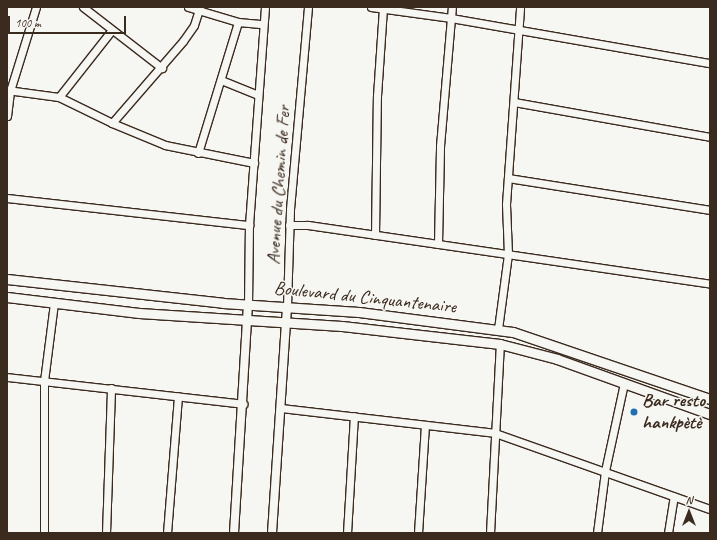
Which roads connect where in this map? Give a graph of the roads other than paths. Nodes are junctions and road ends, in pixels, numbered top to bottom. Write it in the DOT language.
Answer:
graph roads {
  1 [pos="36,7"];
  2 [pos="83,7"];
  3 [pos="188,7"];
  4 [pos="265,7"];
  5 [pos="308,7"];
  6 [pos="371,7"];
  7 [pos="452,7"];
  8 [pos="520,7"];
  9 [pos="383,8"];
  10 [pos="200,10"];
  11 [pos="451,18"];
  12 [pos="238,22"];
  13 [pos="263,24"];
  14 [pos="112,30"];
  15 [pos="519,30"];
  16 [pos="710,63"];
  17 [pos="162,68"];
  18 [pos="221,80"];
  19 [pos="8,91"];
  20 [pos="258,95"];
  21 [pos="59,97"];
  22 [pos="514,102"];
  23 [pos="7,116"];
  24 [pos="112,123"];
  25 [pos="710,137"];
  26 [pos="198,153"];
  27 [pos="254,163"];
  28 [pos="508,178"];
  29 [pos="7,198"];
  30 [pos="710,210"];
  31 [pos="249,224"];
  32 [pos="289,225"];
  33 [pos="375,235"];
  34 [pos="438,244"];
  35 [pos="508,254"];
  36 [pos="7,279"];
  37 [pos="710,284"];
  38 [pos="7,297"];
  39 [pos="54,302"];
  40 [pos="248,305"];
  41 [pos="287,306"];
  42 [pos="246,321"];
  43 [pos="287,322"];
  44 [pos="498,329"];
  45 [pos="500,344"];
  46 [pos="7,377"];
  47 [pos="44,381"];
  48 [pos="624,383"];
  49 [pos="111,388"];
  50 [pos="178,396"];
  51 [pos="710,399"];
  52 [pos="243,404"];
  53 [pos="280,408"];
  54 [pos="710,414"];
  55 [pos="354,416"];
  56 [pos="425,424"];
  57 [pos="495,433"];
  58 [pos="605,471"];
  59 [pos="674,496"];
  60 [pos="710,509"];
  61 [pos="44,533"];
  62 [pos="106,533"];
  63 [pos="167,533"];
  64 [pos="234,533"];
  65 [pos="272,533"];
  66 [pos="347,533"];
  67 [pos="418,533"];
  68 [pos="490,533"];
  69 [pos="597,533"];
  70 [pos="668,533"];
  1 -- 19 [label="street"];
  2 -- 14 [label="street"];
  3 -- 10 [label="street"];
  4 -- 13 [label="street, Avenue du Chemin de Fer"];
  5 -- 32 [label="street, Avenue du Chemin de Fer"];
  6 -- 9 [label="street"];
  7 -- 11 [label="street"];
  8 -- 15 [label="street"];
  9 -- 11 [label="street"];
  9 -- 33 [label="street"];
  10 -- 12 [label="street"];
  10 -- 17 [label="street"];
  11 -- 15 [label="street"];
  11 -- 34 [label="street"];
  12 -- 13 [label="street"];
  12 -- 18 [label="street"];
  13 -- 20 [label="street, Avenue du Chemin de Fer"];
  14 -- 17 [label="street"];
  14 -- 21 [label="street"];
  15 -- 16 [label="street"];
  15 -- 22 [label="street"];
  17 -- 24 [label="street"];
  18 -- 20 [label="street"];
  18 -- 26 [label="street"];
  19 -- 21 [label="street"];
  19 -- 23 [label="street"];
  20 -- 27 [label="street, Avenue du Chemin de Fer"];
  21 -- 24 [label="street"];
  22 -- 25 [label="street"];
  22 -- 28 [label="street"];
  24 -- 26 [label="street"];
  26 -- 27 [label="street"];
  27 -- 31 [label="street, Avenue du Chemin de Fer"];
  28 -- 30 [label="street"];
  28 -- 35 [label="street"];
  29 -- 31 [label="street"];
  31 -- 40 [label="street, Avenue du Chemin de Fer"];
  32 -- 33 [label="street"];
  32 -- 41 [label="street, Avenue du Chemin de Fer"];
  33 -- 34 [label="street"];
  34 -- 35 [label="street"];
  35 -- 37 [label="street"];
  35 -- 44 [label="street"];
  36 -- 40 [label="main road, Boulevard du Cinquantenaire"];
  38 -- 39 [label="main road, Boulevard du Cinquantenaire"];
  39 -- 42 [label="main road, Boulevard du Cinquantenaire"];
  39 -- 47 [label="street"];
  40 -- 41 [label="main road, Boulevard du Cinquantenaire"];
  40 -- 42 [label="street"];
  41 -- 43 [label="street, Avenue du Chemin de Fer"];
  41 -- 44 [label="main road, Boulevard du Cinquantenaire"];
  42 -- 43 [label="main road, Boulevard du Cinquantenaire"];
  42 -- 52 [label="street"];
  43 -- 45 [label="main road, Boulevard du Cinquantenaire"];
  43 -- 53 [label="street, Avenue du Chemin de Fer"];
  44 -- 51 [label="main road, Boulevard du Cinquantenaire"];
  45 -- 48 [label="main road, Boulevard du Cinquantenaire"];
  45 -- 57 [label="street"];
  46 -- 47 [label="street"];
  47 -- 49 [label="street"];
  47 -- 61 [label="street"];
  48 -- 54 [label="main road, Boulevard du Cinquantenaire"];
  48 -- 58 [label="street"];
  49 -- 50 [label="street"];
  49 -- 62 [label="street"];
  50 -- 52 [label="street"];
  50 -- 63 [label="street"];
  52 -- 64 [label="street"];
  53 -- 55 [label="street"];
  53 -- 65 [label="street, Avenue du Chemin de Fer"];
  55 -- 56 [label="street"];
  55 -- 66 [label="street"];
  56 -- 57 [label="street"];
  56 -- 67 [label="street"];
  57 -- 58 [label="street"];
  57 -- 68 [label="street"];
  58 -- 59 [label="street"];
  58 -- 69 [label="street"];
  59 -- 60 [label="street"];
  59 -- 70 [label="street"];
}
